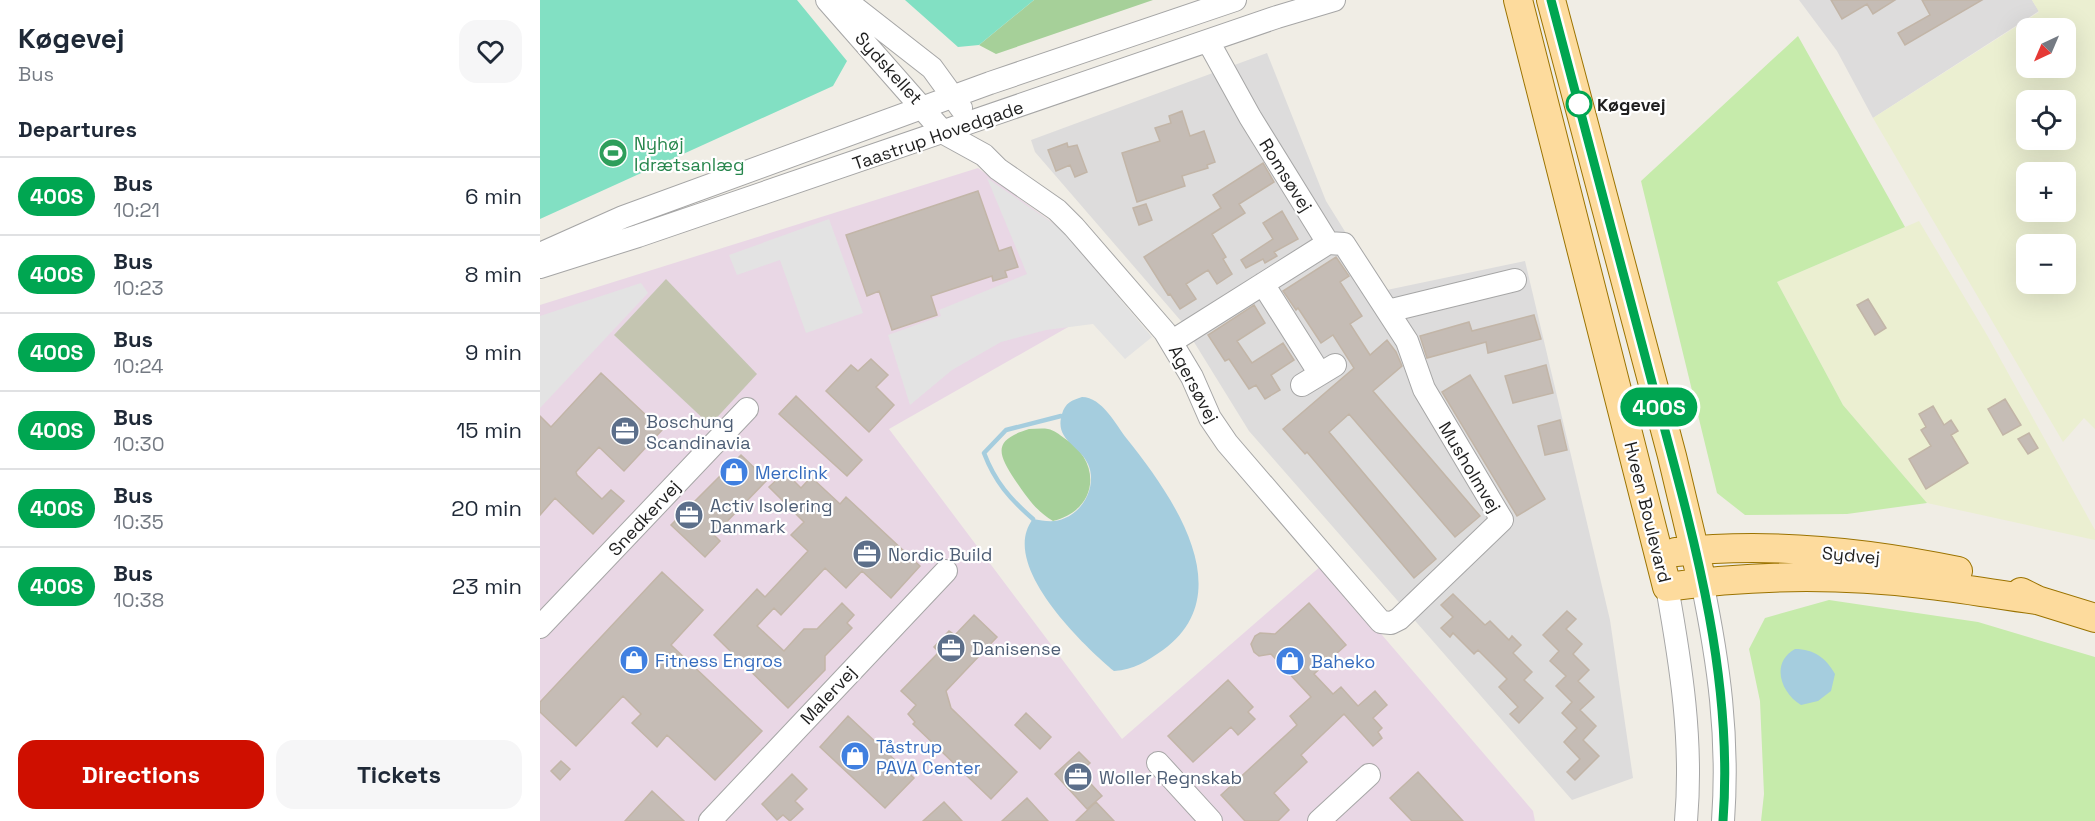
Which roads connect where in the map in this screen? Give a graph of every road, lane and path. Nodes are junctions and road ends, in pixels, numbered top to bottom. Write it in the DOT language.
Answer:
graph roads {
  1 [pos="827,0"];
  2 [pos="845,0"];
  3 [pos="1235,0"];
  4 [pos="1316,0"];
  5 [pos="1334,0"];
  6 [pos="1518,0"];
  7 [pos="1551,0"];
  8 [pos="1276,17"];
  9 [pos="1208,41"];
  10 [pos="954,96"];
  11 [pos="923,107"];
  12 [pos="969,124"];
  13 [pos="944,133"];
  14 [pos="984,155"];
  15 [pos="1328,243"];
  16 [pos="540,254"];
  17 [pos="540,267"];
  18 [pos="1515,280"];
  19 [pos="1263,284"];
  20 [pos="1388,311"];
  21 [pos="1172,342"];
  22 [pos="1319,375"];
  23 [pos="747,409"];
  24 [pos="1696,550"];
  25 [pos="1659,554"];
  26 [pos="946,571"];
  27 [pos="1702,582"];
  28 [pos="1667,586"];
  29 [pos="2037,600"];
  30 [pos="2095,618"];
  31 [pos="1391,623"];
  32 [pos="540,627"];
  33 [pos="1158,763"];
  34 [pos="1370,775"];
  35 [pos="710,821"];
  36 [pos="1211,821"];
  37 [pos="1319,821"];
  38 [pos="1686,821"];
  39 [pos="1723,821"];
  1 -- 11 [label="street, Sydskellet"];
  2 -- 10 [label="street, Sydskellet"];
  3 -- 10 [label="street, Taastrup Hovedgade"];
  4 -- 8 [label="street"];
  5 -- 8 [label="street, Taastrup Hovedgade"];
  6 -- 25 [label="main road, Hveen Boulevard"];
  7 -- 24 [label="main road, Hveen Boulevard"];
  8 -- 9 [label="street, Taastrup Hovedgade"];
  9 -- 12 [label="street, Taastrup Hovedgade"];
  9 -- 15 [label="street, Romsøvej"];
  10 -- 11 [label="street, Taastrup Hovedgade"];
  10 -- 12 [label="street, Sydskellet"];
  11 -- 13 [label="street, Sydskellet"];
  11 -- 16 [label="street, Taastrup Hovedgade"];
  12 -- 13 [label="street, Taastrup Hovedgade"];
  12 -- 14 [label="street, Sydskellet"];
  13 -- 14 [label="street, Sydskellet"];
  13 -- 17 [label="street, Taastrup Hovedgade"];
  14 -- 21 [label="street, Agersøvej"];
  15 -- 19 [label="street"];
  15 -- 20 [label="street, Musholmvej"];
  18 -- 20 [label="street"];
  19 -- 21 [label="street"];
  19 -- 22 [label="street"];
  20 -- 31 [label="street, Musholmvej"];
  21 -- 31 [label="street, Agersøvej"];
  23 -- 32 [label="street, Snedkervej"];
  24 -- 25 [label="main road, Sydvej"];
  24 -- 27 [label="main road, Hveen Boulevard"];
  24 -- 29 [label="main road, Sydvej"];
  25 -- 28 [label="main road, Hveen Boulevard"];
  26 -- 35 [label="street, Malervej"];
  27 -- 28 [label="main road, Sydvej"];
  27 -- 29 [label="main road, Sydvej"];
  27 -- 39 [label="street, Hveen Boulevard"];
  28 -- 38 [label="street, Hveen Boulevard"];
  29 -- 30 [label="main road, Sydvej"];
  33 -- 36 [label="street"];
  34 -- 37 [label="street"];
}
